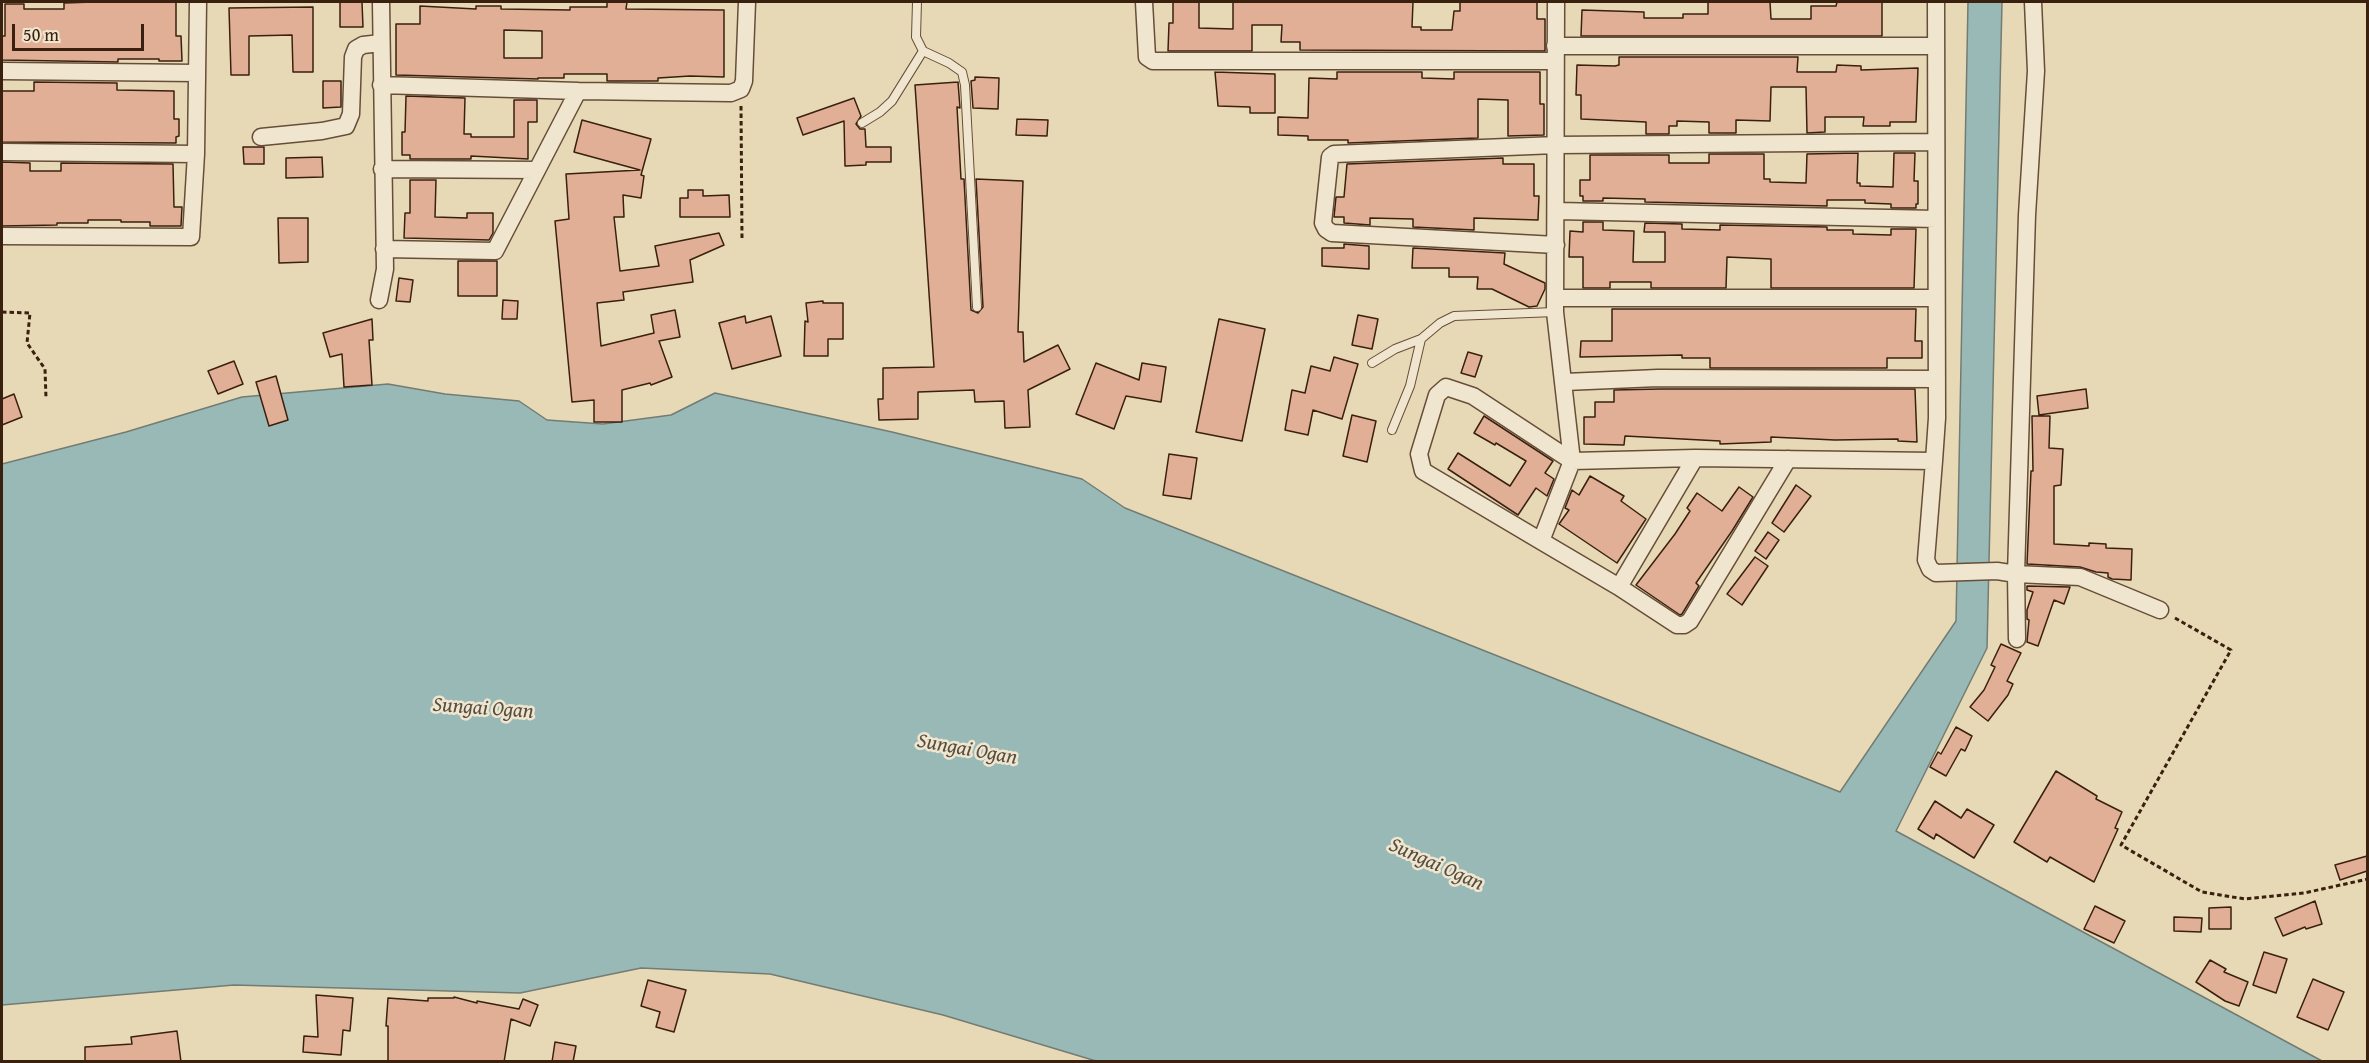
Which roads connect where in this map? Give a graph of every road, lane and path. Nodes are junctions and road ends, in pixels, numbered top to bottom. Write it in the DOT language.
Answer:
graph roads {
  1 [pos="198,2"];
  2 [pos="381,2"];
  3 [pos="747,2"];
  4 [pos="916,2"];
  5 [pos="1144,2"];
  6 [pos="1556,2"];
  7 [pos="1936,2"];
  8 [pos="2034,2"];
  9 [pos="381,43"];
  10 [pos="1935,46"];
  11 [pos="923,51"];
  12 [pos="1555,54"];
  13 [pos="2,71"];
  14 [pos="197,73"];
  15 [pos="381,85"];
  16 [pos="741,89"];
  17 [pos="578,91"];
  18 [pos="861,123"];
  19 [pos="261,137"];
  20 [pos="1936,142"];
  21 [pos="1556,145"];
  22 [pos="2,152"];
  23 [pos="196,154"];
  24 [pos="382,170"];
  25 [pos="537,170"];
  26 [pos="1557,211"];
  27 [pos="1936,219"];
  28 [pos="2,236"];
  29 [pos="742,240"];
  30 [pos="1556,245"];
  31 [pos="384,249"];
  32 [pos="1936,298"];
  33 [pos="379,300"];
  34 [pos="1556,305"];
  35 [pos="977,307"];
  36 [pos="2,312"];
  37 [pos="1421,339"];
  38 [pos="1372,363"];
  39 [pos="1937,380"];
  40 [pos="1565,382"];
  41 [pos="46,398"];
  42 [pos="1392,430"];
  43 [pos="1695,458"];
  44 [pos="1788,459"];
  45 [pos="1572,461"];
  46 [pos="1934,461"];
  47 [pos="1541,541"];
  48 [pos="2016,574"];
  49 [pos="1619,587"];
  50 [pos="2160,609"];
  51 [pos="2017,639"];
  52 [pos="2367,879"];
  1 -- 14 [label="street"];
  2 -- 9 [label="street"];
  3 -- 16 [label="street"];
  4 -- 11 [label="lane"];
  5 -- 12 [label="street"];
  6 -- 12 [label="street"];
  7 -- 10 [label="street"];
  8 -- 48 [label="street"];
  9 -- 15 [label="street"];
  9 -- 19 [label="street"];
  10 -- 12 [label="street"];
  10 -- 20 [label="street"];
  11 -- 18 [label="lane"];
  11 -- 35 [label="lane"];
  12 -- 21 [label="street"];
  13 -- 14 [label="street"];
  14 -- 23 [label="street"];
  15 -- 17 [label="street"];
  15 -- 24 [label="street"];
  16 -- 17 [label="street"];
  16 -- 29 [label="path"];
  17 -- 25 [label="street"];
  20 -- 21 [label="street"];
  20 -- 27 [label="street"];
  21 -- 26 [label="street"];
  21 -- 30 [label="street"];
  22 -- 23 [label="street"];
  23 -- 28 [label="street"];
  24 -- 25 [label="street"];
  24 -- 31 [label="street"];
  25 -- 31 [label="street"];
  26 -- 27 [label="street"];
  26 -- 30 [label="street"];
  27 -- 32 [label="street"];
  30 -- 34 [label="street"];
  31 -- 33 [label="street"];
  32 -- 34 [label="street"];
  32 -- 39 [label="street"];
  34 -- 37 [label="lane"];
  34 -- 40 [label="street"];
  36 -- 41 [label="path"];
  37 -- 38 [label="lane"];
  37 -- 42 [label="lane"];
  39 -- 40 [label="street"];
  39 -- 46 [label="street"];
  40 -- 45 [label="street"];
  43 -- 44 [label="street"];
  43 -- 45 [label="street"];
  43 -- 49 [label="street"];
  44 -- 46 [label="street"];
  44 -- 49 [label="street"];
  45 -- 47 [label="street"];
  45 -- 47 [label="street"];
  46 -- 48 [label="street"];
  47 -- 49 [label="street"];
  48 -- 50 [label="street"];
  48 -- 51 [label="street"];
  50 -- 52 [label="path"];
}
